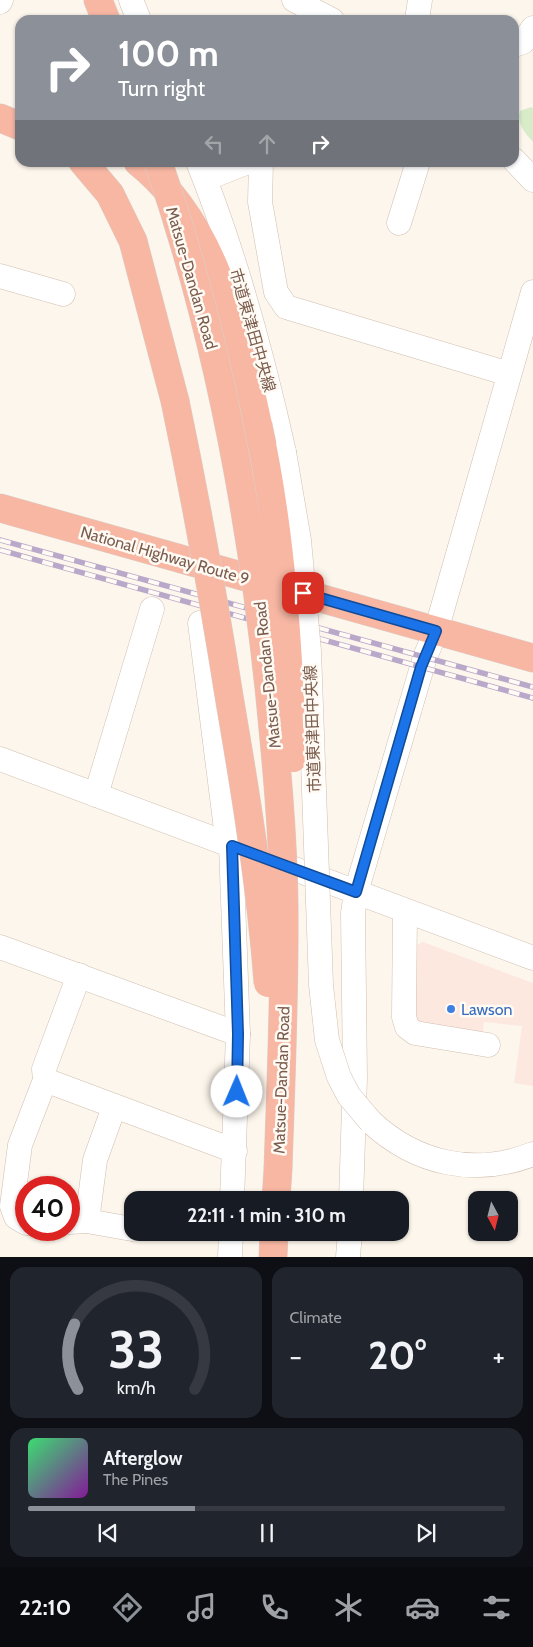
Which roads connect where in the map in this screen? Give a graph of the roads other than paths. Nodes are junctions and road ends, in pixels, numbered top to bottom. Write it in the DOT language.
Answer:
graph roads {
  1 [pos="98,0"];
  2 [pos="131,0"];
  3 [pos="294,0"];
  4 [pos="420,0"];
  5 [pos="104,15"];
  6 [pos="137,15"];
  7 [pos="318,15"];
  8 [pos="418,15"];
  9 [pos="533,28"];
  10 [pos="519,44"];
  11 [pos="0,110"];
  12 [pos="15,112"];
  13 [pos="0,118"];
  14 [pos="15,124"];
  15 [pos="519,165"];
  16 [pos="87,167"];
  17 [pos="144,167"];
  18 [pos="160,167"];
  19 [pos="222,167"];
  20 [pos="261,167"];
  21 [pos="416,167"];
  22 [pos="201,171"];
  23 [pos="533,180"];
  24 [pos="399,223"];
  25 [pos="0,276"];
  26 [pos="533,292"];
  27 [pos="63,294"];
  28 [pos="509,374"];
  29 [pos="0,508"];
  30 [pos="152,610"];
  31 [pos="200,623"];
  32 [pos="436,631"];
  33 [pos="533,658"];
  34 [pos="0,759"];
  35 [pos="96,795"];
  36 [pos="280,796"];
  37 [pos="230,845"];
  38 [pos="356,892"];
  39 [pos="405,911"];
  40 [pos="0,948"];
  41 [pos="533,958"];
  42 [pos="79,975"];
  43 [pos="238,1034"];
  44 [pos="488,1045"];
  45 [pos="45,1080"];
  46 [pos="114,1107"];
  47 [pos="235,1151"];
  48 [pos="533,1154"];
  49 [pos="278,1169"];
  50 [pos="16,1176"];
  51 [pos="15,1183"];
  52 [pos="233,1191"];
  53 [pos="277,1191"];
  54 [pos="351,1191"];
  55 [pos="15,1214"];
  56 [pos="80,1214"];
  57 [pos="80,1221"];
  58 [pos="124,1228"];
  59 [pos="231,1241"];
  60 [pos="274,1241"];
  61 [pos="349,1241"];
  62 [pos="230,1257"];
  63 [pos="273,1257"];
  64 [pos="348,1257"];
  1 -- 5 [label="highway"];
  2 -- 6 [label="street"];
  3 -- 7 [label="street"];
  4 -- 8 [label="street"];
  9 -- 10 [label="street"];
  11 -- 12 [label="highway"];
  13 -- 14 [label="highway"];
  15 -- 23 [label="street"];
  16 -- 49 [label="highway, bridge"];
  17 -- 36 [label="highway, bridge"];
  18 -- 36 [label="highway, Matsue-Dandan Road, bridge"];
  19 -- 22 [label="street"];
  20 -- 28 [label="street"];
  21 -- 24 [label="street"];
  22 -- 48 [label="street, 市道東津田中央線, bridge"];
  25 -- 27 [label="street"];
  26 -- 28 [label="street"];
  28 -- 32 [label="street"];
  29 -- 32 [label="highway, National Highway Route 9"];
  30 -- 35 [label="street"];
  31 -- 37 [label="street"];
  32 -- 33 [label="highway, National Highway Route 9"];
  32 -- 38 [label="street"];
  34 -- 35 [label="street"];
  35 -- 37 [label="street"];
  36 -- 49 [label="highway, Matsue-Dandan Road, bridge"];
  37 -- 38 [label="street"];
  37 -- 43 [label="street"];
  38 -- 39 [label="street"];
  38 -- 54 [label="street"];
  39 -- 41 [label="street"];
  39 -- 44 [label="street"];
  40 -- 42 [label="street"];
  42 -- 43 [label="street"];
  42 -- 45 [label="street"];
  43 -- 47 [label="street"];
  45 -- 46 [label="street"];
  45 -- 50 [label="street"];
  46 -- 47 [label="street"];
  46 -- 56 [label="street"];
  47 -- 52 [label="street"];
  49 -- 53 [label="highway, Matsue-Dandan Road"];
  51 -- 55 [label="street"];
  57 -- 58 [label="street"];
  59 -- 62 [label="street"];
  60 -- 63 [label="highway"];
  61 -- 64 [label="street"];
}
